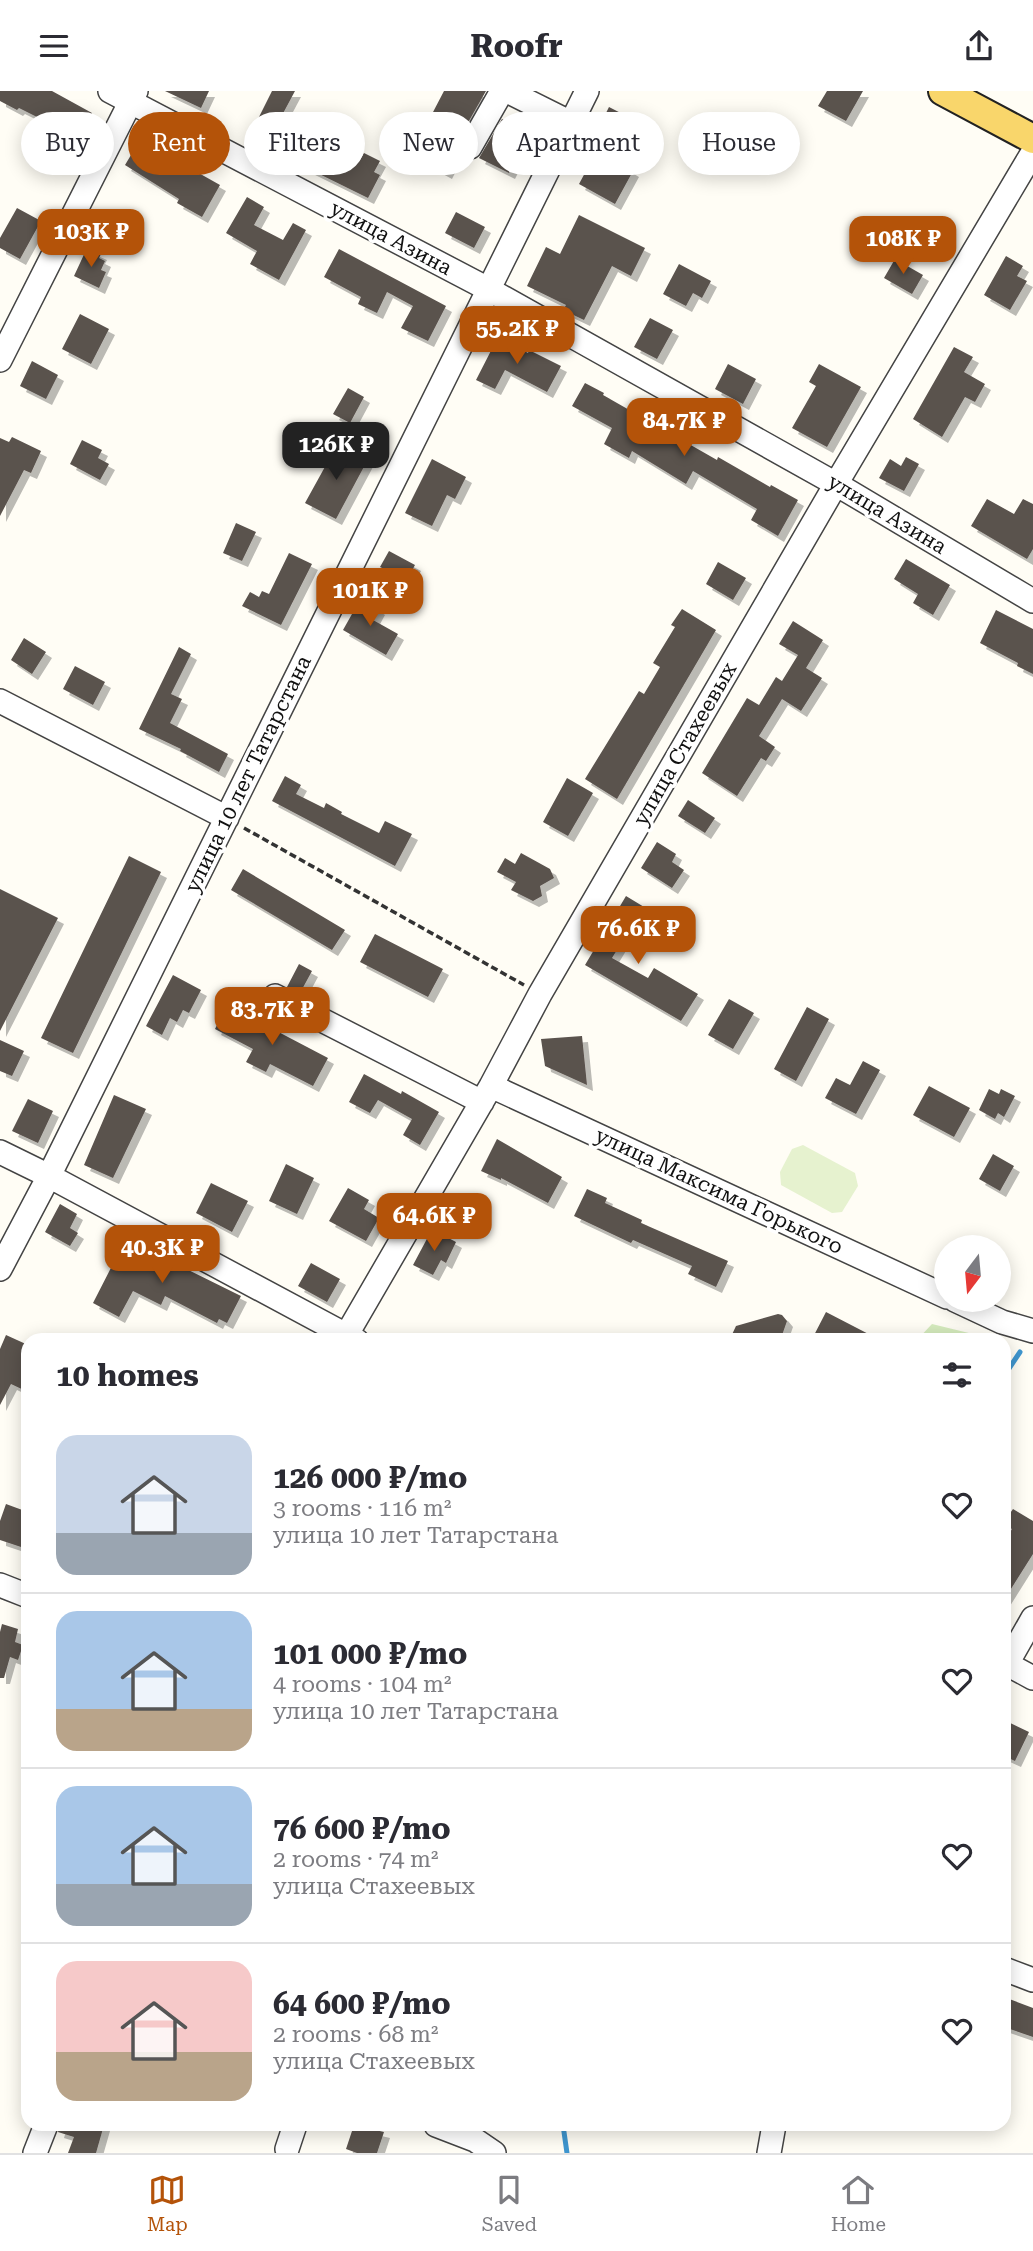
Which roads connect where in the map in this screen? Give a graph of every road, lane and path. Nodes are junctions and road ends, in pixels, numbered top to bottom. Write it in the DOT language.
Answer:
graph roads {
  1 [pos="110,91"];
  2 [pos="504,91"];
  3 [pos="587,91"];
  4 [pos="943,91"];
  5 [pos="133,96"];
  6 [pos="548,112"];
  7 [pos="576,112"];
  8 [pos="478,134"];
  9 [pos="1033,139"];
  10 [pos="1033,152"];
  11 [pos="545,175"];
  12 [pos="488,289"];
  13 [pos="0,360"];
  14 [pos="836,484"];
  15 [pos="1033,601"];
  16 [pos="0,701"];
  17 [pos="227,818"];
  18 [pos="540,994"];
  19 [pos="275,996"];
  20 [pos="487,1094"];
  21 [pos="0,1152"];
  22 [pos="49,1176"];
  23 [pos="0,1269"];
  24 [pos="934,1291"];
  25 [pos="983,1313"];
  26 [pos="1033,1331"];
  27 [pos="338,1333"];
  28 [pos="352,1333"];
  29 [pos="0,1585"];
  30 [pos="21,1593"];
  31 [pos="1033,1618"];
  32 [pos="1011,1657"];
  33 [pos="1011,1668"];
  34 [pos="1033,1678"];
  35 [pos="1011,1972"];
  36 [pos="1033,1980"];
  37 [pos="43,2131"];
  38 [pos="293,2131"];
  39 [pos="449,2131"];
  40 [pos="773,2131"];
  41 [pos="484,2147"];
  42 [pos="286,2149"];
  43 [pos="34,2153"];
  44 [pos="769,2153"];
  1 -- 5 [label="street, улица Азина"];
  2 -- 6 [label="street"];
  2 -- 8 [label="street"];
  3 -- 7 [label="street, улица 10 лет Татарстана"];
  4 -- 9 [label="main road"];
  5 -- 12 [label="street, улица Азина"];
  5 -- 13 [label="street"];
  10 -- 14 [label="street, улица Стахеевых"];
  11 -- 12 [label="street, улица 10 лет Татарстана"];
  12 -- 14 [label="street, улица Азина"];
  12 -- 17 [label="street, улица 10 лет Татарстана"];
  14 -- 15 [label="street, улица Азина"];
  14 -- 18 [label="street, улица Стахеевых"];
  16 -- 17 [label="street"];
  17 -- 18 [label="path"];
  17 -- 22 [label="street, улица 10 лет Татарстана"];
  18 -- 20 [label="street, улица Стахеевых"];
  19 -- 20 [label="street, улица Максима Горького"];
  20 -- 24 [label="street, улица Максима Горького"];
  20 -- 28 [label="street, улица Стахеевых"];
  21 -- 22 [label="street"];
  22 -- 23 [label="street, улица 10 лет Татарстана"];
  22 -- 27 [label="street"];
  25 -- 26 [label="street"];
  29 -- 30 [label="street"];
  31 -- 32 [label="street"];
  33 -- 34 [label="street"];
  35 -- 36 [label="street"];
  37 -- 43 [label="street"];
  38 -- 42 [label="street"];
  39 -- 41 [label="street"];
  40 -- 44 [label="street"];
}
